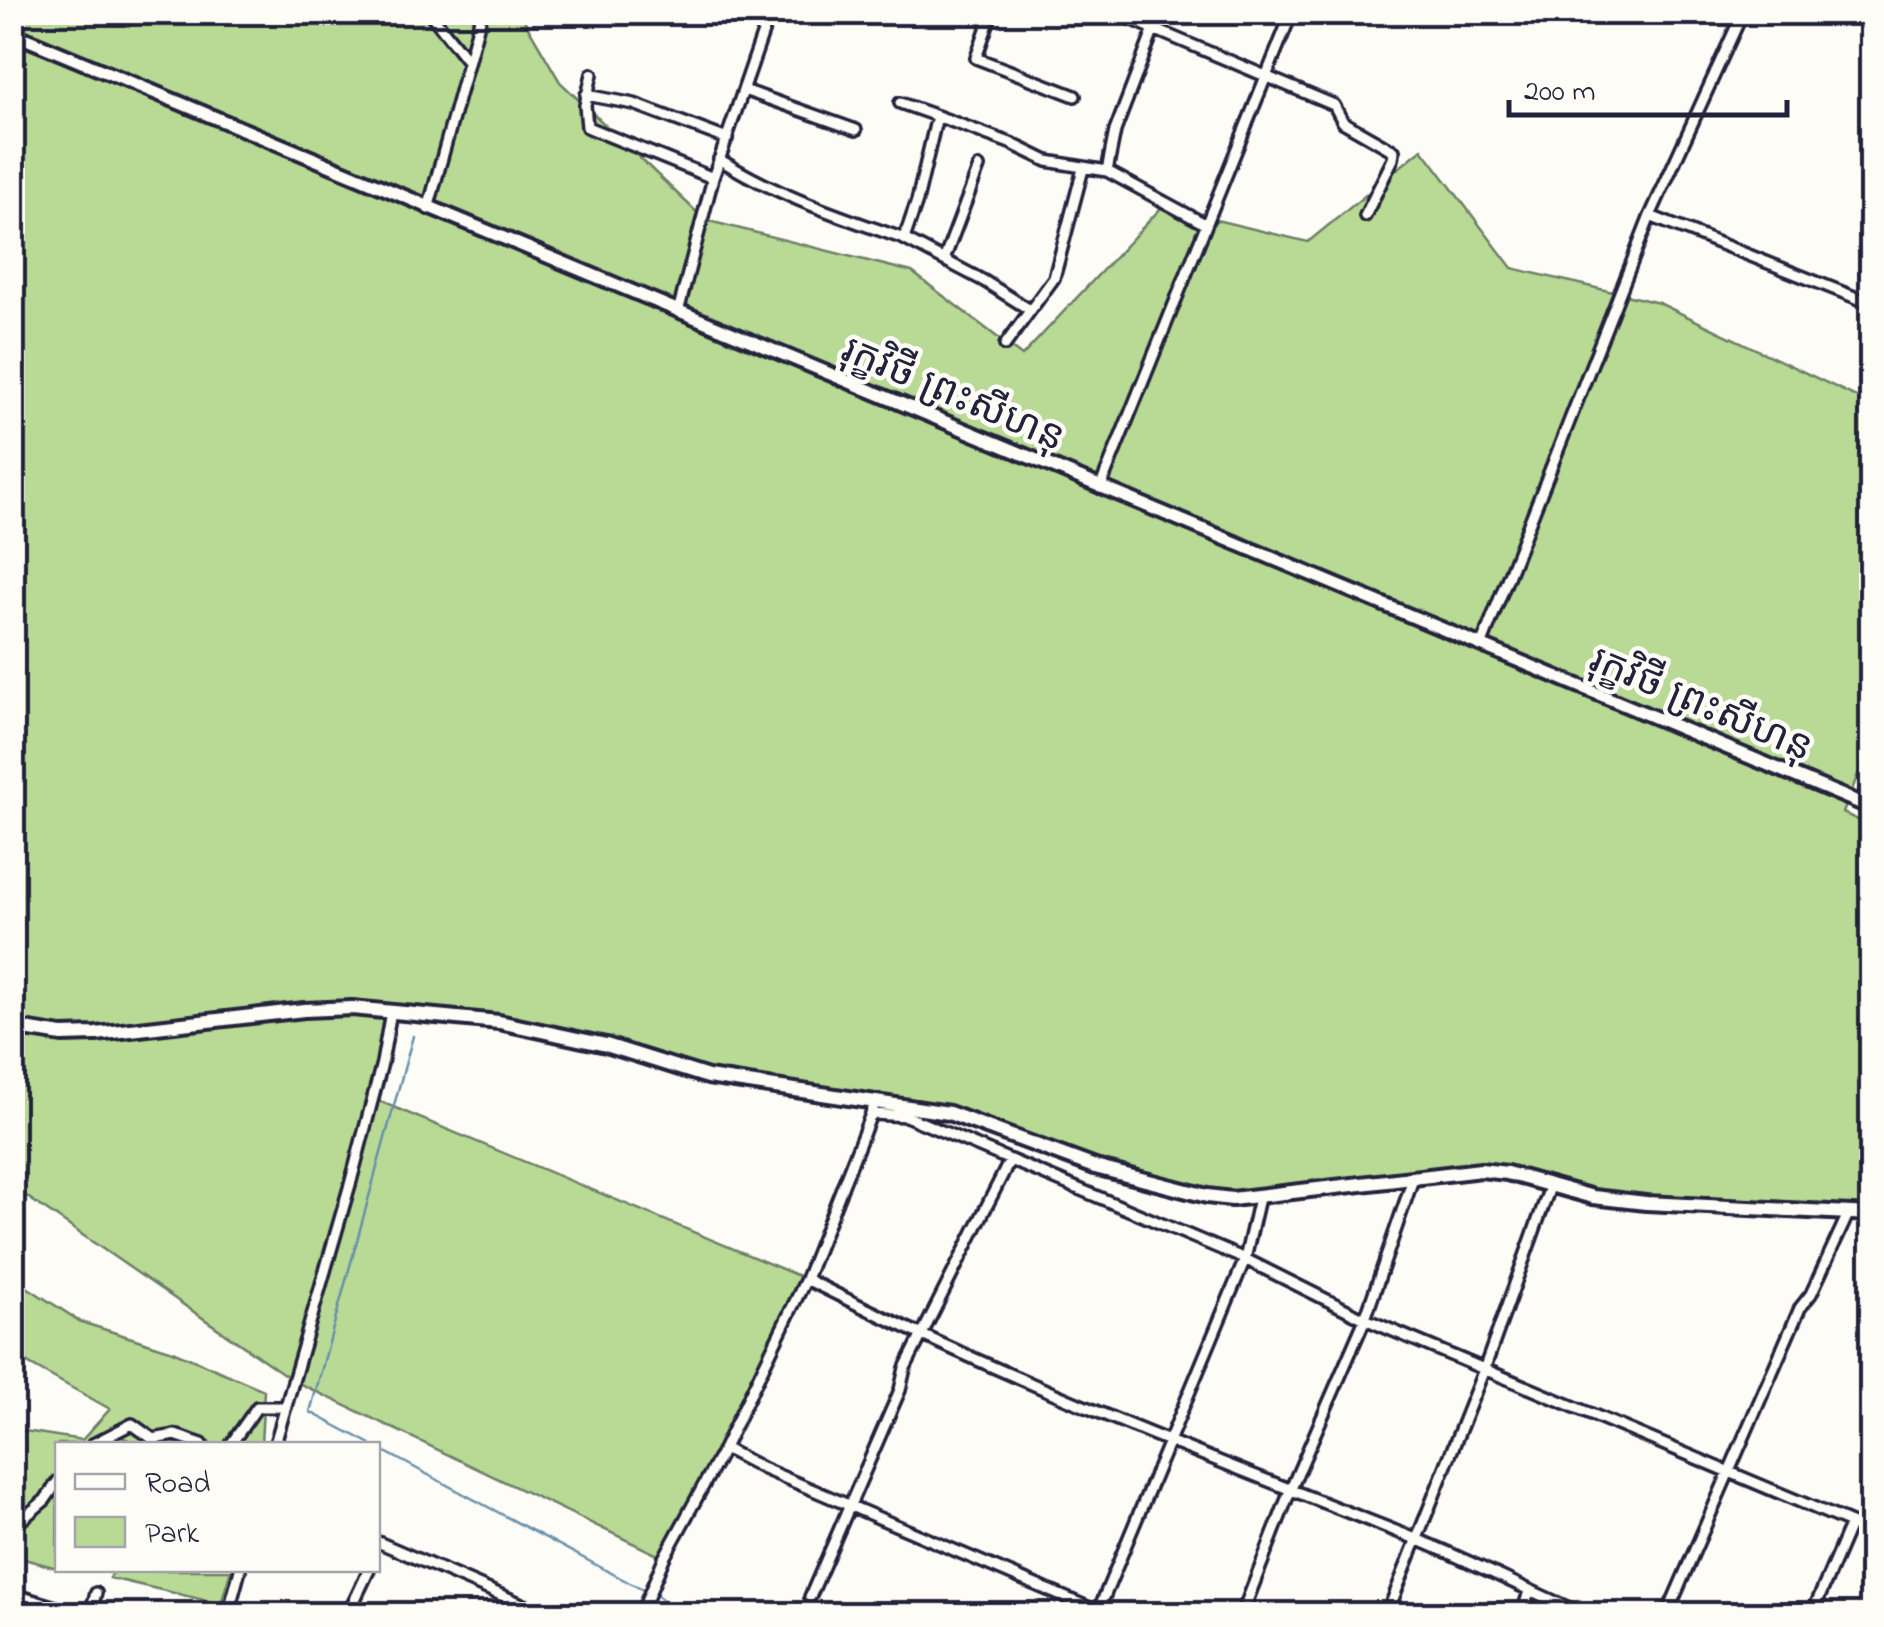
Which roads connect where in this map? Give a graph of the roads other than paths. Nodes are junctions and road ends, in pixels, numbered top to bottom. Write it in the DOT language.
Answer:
graph roads {
  1 [pos="429,12"];
  2 [pos="482,12"];
  3 [pos="737,12"];
  4 [pos="992,12"];
  5 [pos="1160,12"];
  6 [pos="1292,12"];
  7 [pos="1743,12"];
  8 [pos="1116,13"];
  9 [pos="768,17"];
  10 [pos="1154,29"];
  11 [pos="12,33"];
  12 [pos="468,62"];
  13 [pos="592,74"];
  14 [pos="1265,77"];
  15 [pos="744,90"];
  16 [pos="586,95"];
  17 [pos="1075,96"];
  18 [pos="900,103"];
  19 [pos="936,116"];
  20 [pos="856,130"];
  21 [pos="727,139"];
  22 [pos="719,159"];
  23 [pos="979,167"];
  24 [pos="1084,168"];
  25 [pos="1106,170"];
  26 [pos="712,178"];
  27 [pos="428,209"];
  28 [pos="1365,216"];
  29 [pos="1650,216"];
  30 [pos="1205,224"];
  31 [pos="904,239"];
  32 [pos="944,260"];
  33 [pos="1872,304"];
  34 [pos="1030,310"];
  35 [pos="678,312"];
  36 [pos="1005,345"];
  37 [pos="1100,488"];
  38 [pos="1481,646"];
  39 [pos="1872,776"];
  40 [pos="1866,806"];
  41 [pos="391,1010"];
  42 [pos="12,1027"];
  43 [pos="873,1107"];
  44 [pos="1036,1145"];
  45 [pos="1010,1160"];
  46 [pos="1024,1166"];
  47 [pos="1414,1176"];
  48 [pos="1550,1187"];
  49 [pos="1259,1198"];
  50 [pos="1850,1211"];
  51 [pos="1872,1214"];
  52 [pos="1245,1258"];
  53 [pos="806,1279"];
  54 [pos="1365,1318"];
  55 [pos="920,1337"];
  56 [pos="1484,1367"];
  57 [pos="286,1407"];
  58 [pos="97,1442"];
  59 [pos="196,1442"];
  60 [pos="232,1442"];
  61 [pos="276,1442"];
  62 [pos="1169,1442"];
  63 [pos="724,1448"];
  64 [pos="1731,1471"];
  65 [pos="55,1486"];
  66 [pos="1290,1491"];
  67 [pos="850,1505"];
  68 [pos="1851,1523"];
  69 [pos="12,1528"];
  70 [pos="1872,1532"];
  71 [pos="1418,1540"];
  72 [pos="380,1546"];
  73 [pos="239,1572"];
  74 [pos="367,1572"];
  75 [pos="1529,1591"];
  76 [pos="96,1593"];
  77 [pos="12,1594"];
  78 [pos="810,1597"];
  79 [pos="79,1614"];
  80 [pos="90,1614"];
  81 [pos="228,1614"];
  82 [pos="348,1614"];
  83 [pos="544,1614"];
  84 [pos="641,1614"];
  85 [pos="1100,1614"];
  86 [pos="1242,1614"];
  87 [pos="1388,1614"];
  88 [pos="1522,1614"];
  89 [pos="1583,1614"];
  90 [pos="1667,1614"];
  91 [pos="1812,1614"];
  1 -- 12 [label="street"];
  2 -- 12 [label="street"];
  3 -- 9 [label="street"];
  4 -- 17 [label="street"];
  5 -- 10 [label="street"];
  6 -- 14 [label="street"];
  7 -- 29 [label="street"];
  8 -- 10 [label="street"];
  9 -- 15 [label="street"];
  10 -- 14 [label="street"];
  10 -- 25 [label="street"];
  11 -- 27 [label="street, រុក្ខវិថី ព្រះសីហនុ"];
  12 -- 27 [label="street"];
  13 -- 16 [label="street"];
  14 -- 28 [label="street"];
  14 -- 30 [label="street"];
  15 -- 20 [label="street"];
  15 -- 21 [label="street"];
  16 -- 21 [label="street"];
  16 -- 26 [label="street"];
  18 -- 19 [label="street"];
  19 -- 24 [label="street"];
  19 -- 31 [label="street"];
  21 -- 22 [label="street"];
  22 -- 26 [label="street"];
  22 -- 31 [label="street"];
  23 -- 32 [label="street"];
  24 -- 25 [label="street"];
  24 -- 34 [label="street"];
  25 -- 30 [label="street"];
  26 -- 35 [label="street"];
  27 -- 35 [label="street, រុក្ខវិថី ព្រះសីហនុ"];
  29 -- 33 [label="street"];
  29 -- 38 [label="street"];
  30 -- 37 [label="street"];
  31 -- 32 [label="street"];
  32 -- 34 [label="street"];
  34 -- 36 [label="street"];
  35 -- 37 [label="street, រុក្ខវិថី ព្រះសីហនុ"];
  37 -- 38 [label="street, រុក្ខវិថី ព្រះសីហនុ"];
  38 -- 40 [label="street, រុក្ខវិថី ព្រះសីហនុ"];
  39 -- 40 [label="street"];
  41 -- 42 [label="main road"];
  41 -- 43 [label="main road"];
  41 -- 57 [label="street"];
  43 -- 44 [label="main road"];
  43 -- 45 [label="street"];
  43 -- 53 [label="street"];
  44 -- 46 [label="street"];
  44 -- 49 [label="main road"];
  45 -- 46 [label="street"];
  45 -- 55 [label="street"];
  46 -- 52 [label="street"];
  47 -- 48 [label="main road"];
  47 -- 49 [label="main road"];
  47 -- 54 [label="street"];
  48 -- 50 [label="main road"];
  48 -- 56 [label="street"];
  49 -- 52 [label="street"];
  50 -- 51 [label="main road"];
  50 -- 64 [label="street"];
  52 -- 54 [label="street"];
  52 -- 62 [label="street"];
  53 -- 55 [label="street"];
  53 -- 63 [label="street"];
  54 -- 56 [label="street"];
  54 -- 66 [label="street"];
  55 -- 62 [label="street"];
  55 -- 67 [label="street"];
  56 -- 64 [label="street"];
  56 -- 71 [label="street"];
  57 -- 60 [label="street"];
  57 -- 61 [label="street"];
  58 -- 59 [label="street"];
  62 -- 66 [label="street"];
  62 -- 85 [label="street"];
  63 -- 67 [label="street"];
  63 -- 84 [label="street"];
  64 -- 68 [label="street"];
  64 -- 90 [label="street"];
  65 -- 69 [label="street"];
  66 -- 71 [label="street"];
  66 -- 86 [label="street"];
  67 -- 78 [label="street"];
  67 -- 85 [label="street"];
  68 -- 70 [label="street"];
  68 -- 91 [label="street"];
  71 -- 75 [label="street"];
  71 -- 87 [label="street"];
  72 -- 83 [label="street"];
  73 -- 81 [label="street"];
  74 -- 82 [label="street"];
  75 -- 88 [label="street"];
  75 -- 89 [label="street"];
  76 -- 80 [label="street"];
  77 -- 79 [label="street"];
}
